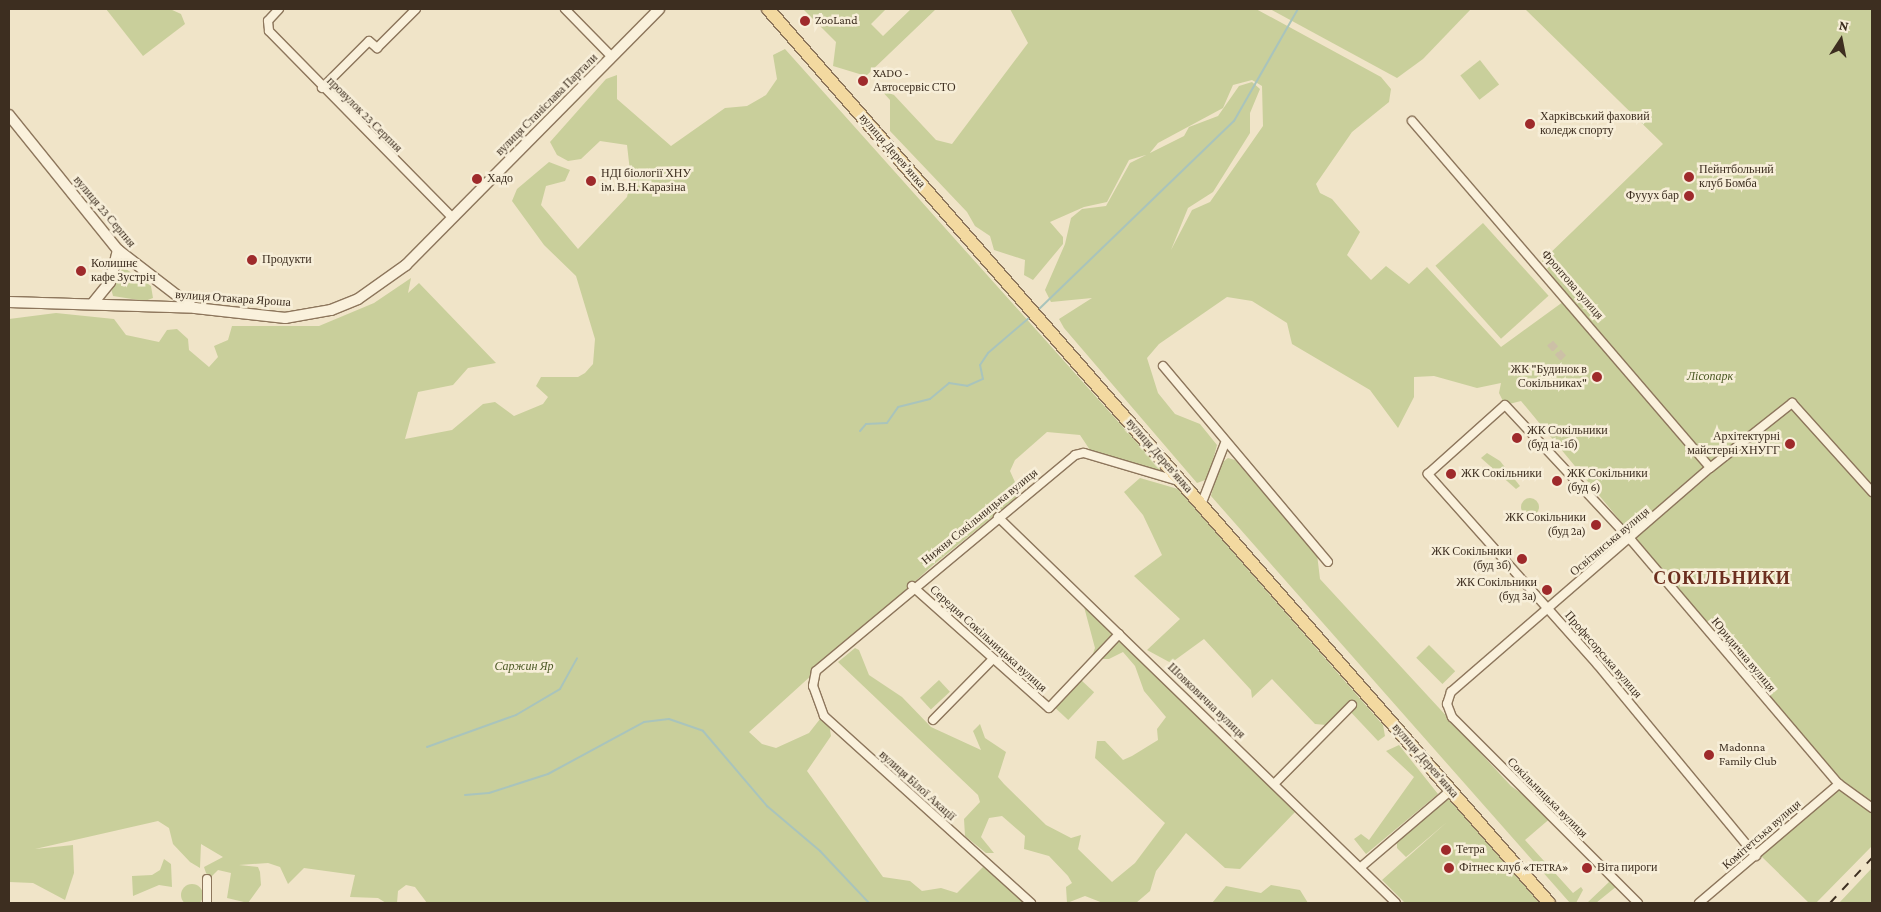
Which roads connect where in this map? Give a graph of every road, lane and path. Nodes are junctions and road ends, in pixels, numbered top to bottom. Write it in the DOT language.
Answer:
graph roads {
  1 [pos="279,9"];
  2 [pos="416,9"];
  3 [pos="565,9"];
  4 [pos="659,9"];
  5 [pos="768,9"];
  6 [pos="612,57"];
  7 [pos="322,88"];
  8 [pos="9,115"];
  9 [pos="1412,121"];
  10 [pos="452,217"];
  11 [pos="118,250"];
  12 [pos="9,302"];
  13 [pos="93,303"];
  14 [pos="195,308"];
  15 [pos="1163,366"];
  16 [pos="1225,443"];
  17 [pos="1710,468"];
  18 [pos="1428,474"];
  19 [pos="1182,482"];
  20 [pos="1872,492"];
  21 [pos="1200,505"];
  22 [pos="998,517"];
  23 [pos="1631,540"];
  24 [pos="1328,562"];
  25 [pos="912,586"];
  26 [pos="1546,608"];
  27 [pos="1119,634"];
  28 [pos="992,661"];
  29 [pos="816,671"];
  30 [pos="1447,704"];
  31 [pos="1352,705"];
  32 [pos="933,720"];
  33 [pos="1274,784"];
  34 [pos="1839,784"];
  35 [pos="1451,790"];
  36 [pos="1872,808"];
  37 [pos="1756,856"];
  38 [pos="1361,866"];
  39 [pos="207,879"];
  40 [pos="207,903"];
  41 [pos="1032,903"];
  42 [pos="1394,903"];
  43 [pos="1549,903"];
  44 [pos="1638,903"];
  45 [pos="1699,903"];
  1 -- 7 [label="street, провулок 23 Серпня"];
  2 -- 7 [label="street"];
  3 -- 6 [label="street"];
  4 -- 6 [label="street, вулиця Станіслава Партали"];
  5 -- 19 [label="main road, вулиця Дерев’янка"];
  6 -- 10 [label="street, вулиця Станіслава Партали"];
  7 -- 10 [label="street, провулок 23 Серпня"];
  8 -- 11 [label="street, вулиця 23 Серпня"];
  9 -- 17 [label="street, Фронтова вулиця"];
  10 -- 14 [label="street, вулиця Отакара Яроша"];
  11 -- 13 [label="street"];
  11 -- 14 [label="street, вулиця 23 Серпня"];
  12 -- 13 [label="street, вулиця Отакара Яроша"];
  13 -- 14 [label="street, вулиця Отакара Яроша"];
  15 -- 16 [label="street"];
  16 -- 21 [label="street"];
  16 -- 24 [label="street"];
  17 -- 20 [label="street, Освітянська вулиця"];
  17 -- 23 [label="street, Освітянська вулиця"];
  18 -- 23 [label="street, Юридична вулиця"];
  18 -- 26 [label="street, Професорська вулиця"];
  19 -- 21 [label="main road, вулиця Дерев’янка"];
  19 -- 22 [label="street, Нижня Сокільницька вулиця"];
  21 -- 35 [label="main road, вулиця Дерев’янка"];
  22 -- 25 [label="street, Нижня Сокільницька вулиця"];
  22 -- 27 [label="street, Шовковична вулиця"];
  23 -- 26 [label="street, Освітянська вулиця"];
  23 -- 34 [label="street, Юридична вулиця"];
  25 -- 28 [label="street, Середня Сокільницька вулиця"];
  25 -- 29 [label="street, Нижня Сокільницька вулиця"];
  26 -- 30 [label="street, Освітянська вулиця"];
  26 -- 37 [label="street, Професорська вулиця"];
  27 -- 28 [label="street, Середня Сокільницька вулиця"];
  27 -- 33 [label="street, Шовковична вулиця"];
  28 -- 32 [label="street"];
  29 -- 41 [label="street, вулиця Білої Акації"];
  30 -- 44 [label="street, Сокільницька вулиця"];
  31 -- 33 [label="street"];
  33 -- 38 [label="street, Шовковична вулиця"];
  34 -- 36 [label="street, Юридична вулиця"];
  34 -- 37 [label="street, Комітетська вулиця"];
  35 -- 38 [label="street"];
  35 -- 43 [label="main road, вулиця Дерев’янка"];
  37 -- 45 [label="street, Комітетська вулиця"];
  38 -- 42 [label="street, Шовковична вулиця"];
  39 -- 40 [label="street"];
}
